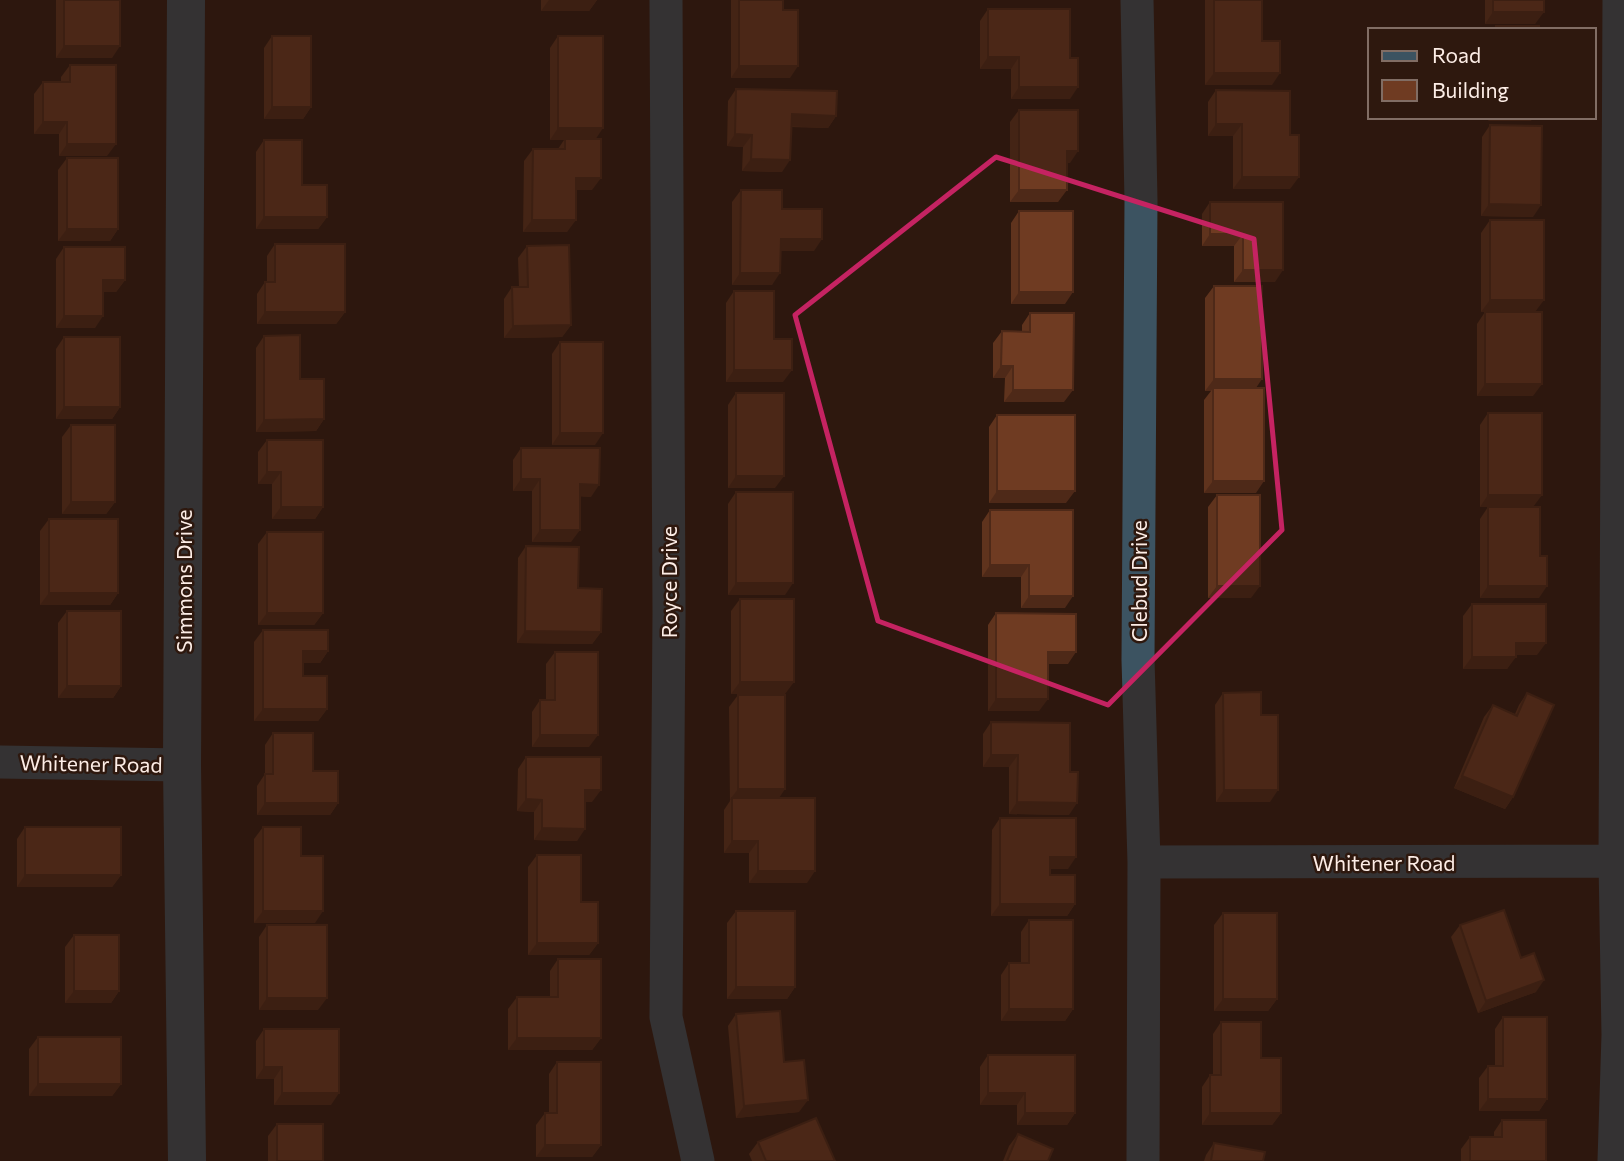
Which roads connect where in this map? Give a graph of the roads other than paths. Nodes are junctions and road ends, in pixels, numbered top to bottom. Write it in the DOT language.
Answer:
graph roads {
  1 [pos="186,0"];
  2 [pos="666,0"];
  3 [pos="1137,0"];
  4 [pos="1619,0"];
  5 [pos="0,762"];
  6 [pos="181,765"];
  7 [pos="1619,861"];
  8 [pos="1144,862"];
  9 [pos="187,1161"];
  10 [pos="698,1161"];
  11 [pos="1143,1161"];
  12 [pos="1614,1161"];
  1 -- 6 [label="street, Simmons Drive"];
  2 -- 10 [label="street, Royce Drive"];
  3 -- 8 [label="street, Clebud Drive"];
  4 -- 7 [label="street"];
  5 -- 6 [label="street, Whitener Road"];
  6 -- 9 [label="street, Simmons Drive"];
  7 -- 8 [label="street, Whitener Road"];
  7 -- 12 [label="street"];
  8 -- 11 [label="street, Clebud Drive"];
}
